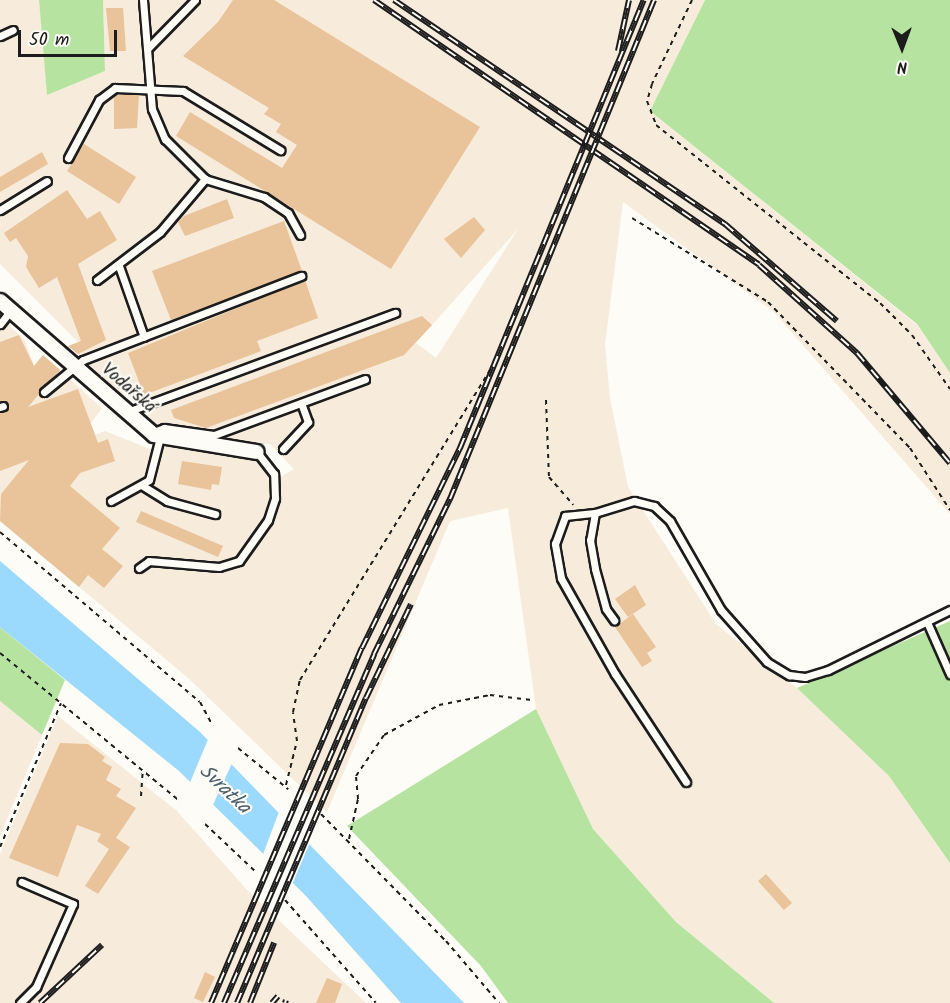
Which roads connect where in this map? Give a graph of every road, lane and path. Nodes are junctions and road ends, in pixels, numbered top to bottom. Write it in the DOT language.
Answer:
graph roads {
  1 [pos="143,0"];
  2 [pos="195,0"];
  3 [pos="692,0"];
  4 [pos="13,30"];
  5 [pos="0,36"];
  6 [pos="148,48"];
  7 [pos="151,87"];
  8 [pos="280,150"];
  9 [pos="68,158"];
  10 [pos="204,179"];
  11 [pos="47,181"];
  12 [pos="0,210"];
  13 [pos="632,218"];
  14 [pos="300,235"];
  15 [pos="119,266"];
  16 [pos="301,276"];
  17 [pos="97,280"];
  18 [pos="0,301"];
  19 [pos="11,310"];
  20 [pos="395,313"];
  21 [pos="0,324"];
  22 [pos="144,337"];
  23 [pos="74,366"];
  24 [pos="491,368"];
  25 [pos="365,379"];
  26 [pos="950,389"];
  27 [pos="44,392"];
  28 [pos="546,400"];
  29 [pos="301,403"];
  30 [pos="126,413"];
  31 [pos="155,435"];
  32 [pos="283,449"];
  33 [pos="257,452"];
  34 [pos="143,486"];
  35 [pos="111,501"];
  36 [pos="950,510"];
  37 [pos="579,512"];
  38 [pos="595,513"];
  39 [pos="215,514"];
  40 [pos="0,532"];
  41 [pos="139,568"];
  42 [pos="950,610"];
  43 [pos="614,620"];
  44 [pos="927,622"];
  45 [pos="0,653"];
  46 [pos="950,674"];
  47 [pos="532,700"];
  48 [pos="61,703"];
  49 [pos="213,726"];
  50 [pos="238,748"];
  51 [pos="143,769"];
  52 [pos="686,782"];
  53 [pos="141,795"];
  54 [pos="181,802"];
  55 [pos="321,814"];
  56 [pos="205,824"];
  57 [pos="349,839"];
  58 [pos="0,847"];
  59 [pos="256,872"];
  60 [pos="22,882"];
  61 [pos="285,900"];
  62 [pos="20,1003"];
  63 [pos="376,1003"];
  64 [pos="499,1003"];
  1 -- 6 [label="lane"];
  2 -- 6 [label="lane"];
  3 -- 26 [label="path"];
  4 -- 5 [label="lane"];
  6 -- 7 [label="lane"];
  7 -- 8 [label="lane"];
  7 -- 9 [label="lane"];
  7 -- 10 [label="lane"];
  10 -- 14 [label="lane"];
  10 -- 15 [label="lane"];
  11 -- 12 [label="lane"];
  13 -- 36 [label="path"];
  15 -- 17 [label="lane"];
  15 -- 22 [label="lane"];
  16 -- 22 [label="lane"];
  18 -- 19 [label="street, Vodařská"];
  19 -- 21 [label="lane"];
  19 -- 23 [label="street, Vodařská"];
  20 -- 30 [label="lane"];
  22 -- 23 [label="lane"];
  23 -- 27 [label="lane"];
  23 -- 30 [label="street, Vodařská"];
  24 -- 50 [label="path"];
  25 -- 29 [label="lane"];
  28 -- 37 [label="path"];
  29 -- 31 [label="lane"];
  29 -- 32 [label="lane"];
  30 -- 31 [label="street, Vodařská"];
  31 -- 33 [label="street, Vodařská"];
  31 -- 34 [label="lane"];
  33 -- 41 [label="lane"];
  34 -- 35 [label="lane"];
  34 -- 39 [label="lane"];
  37 -- 38 [label="lane"];
  37 -- 52 [label="lane"];
  38 -- 43 [label="lane"];
  38 -- 44 [label="lane"];
  40 -- 49 [label="path"];
  42 -- 44 [label="lane"];
  44 -- 46 [label="lane"];
  45 -- 48 [label="path"];
  47 -- 57 [label="path"];
  48 -- 51 [label="path"];
  48 -- 58 [label="path"];
  51 -- 53 [label="path"];
  51 -- 54 [label="path"];
  55 -- 57 [label="path"];
  56 -- 59 [label="path"];
  57 -- 64 [label="path"];
  60 -- 62 [label="lane"];
  61 -- 63 [label="path"];
}
